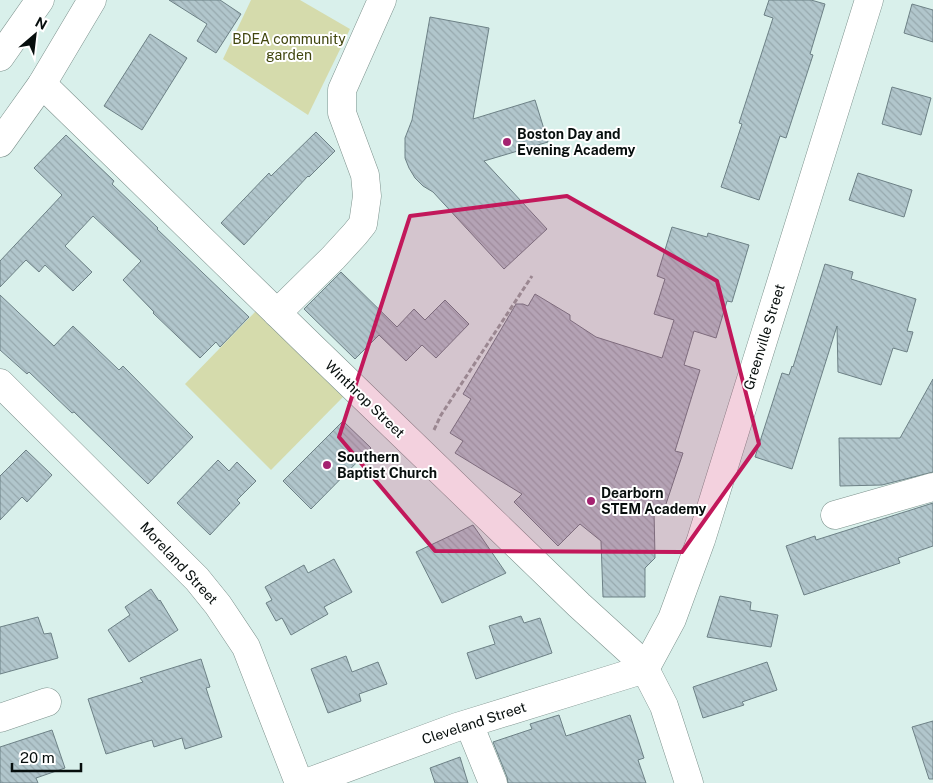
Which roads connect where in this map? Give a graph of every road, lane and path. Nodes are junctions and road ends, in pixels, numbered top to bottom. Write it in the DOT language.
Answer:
graph roads {
  1 [pos="40,0"];
  2 [pos="92,0"];
  3 [pos="382,0"];
  4 [pos="869,0"];
  5 [pos="0,57"];
  6 [pos="42,84"];
  7 [pos="0,143"];
  8 [pos="532,276"];
  9 [pos="276,313"];
  10 [pos="0,383"];
  11 [pos="422,453"];
  12 [pos="933,487"];
  13 [pos="835,515"];
  14 [pos="644,670"];
  15 [pos="47,702"];
  16 [pos="0,718"];
  17 [pos="469,724"];
  18 [pos="299,783"];
  19 [pos="306,783"];
  20 [pos="493,783"];
  21 [pos="689,783"];
  1 -- 5 [label="street"];
  2 -- 6 [label="street"];
  3 -- 9 [label="street"];
  4 -- 14 [label="street, Greenville Street"];
  6 -- 7 [label="street"];
  6 -- 9 [label="street, Winthrop Street"];
  8 -- 11 [label="path"];
  9 -- 11 [label="street, Winthrop Street"];
  10 -- 18 [label="street, Moreland Street"];
  11 -- 14 [label="street, Winthrop Street"];
  12 -- 13 [label="street"];
  14 -- 17 [label="street, Cleveland Street"];
  14 -- 21 [label="street, Winthrop Street"];
  15 -- 16 [label="street"];
  17 -- 19 [label="street, Cleveland Street"];
  17 -- 20 [label="street"];
}
